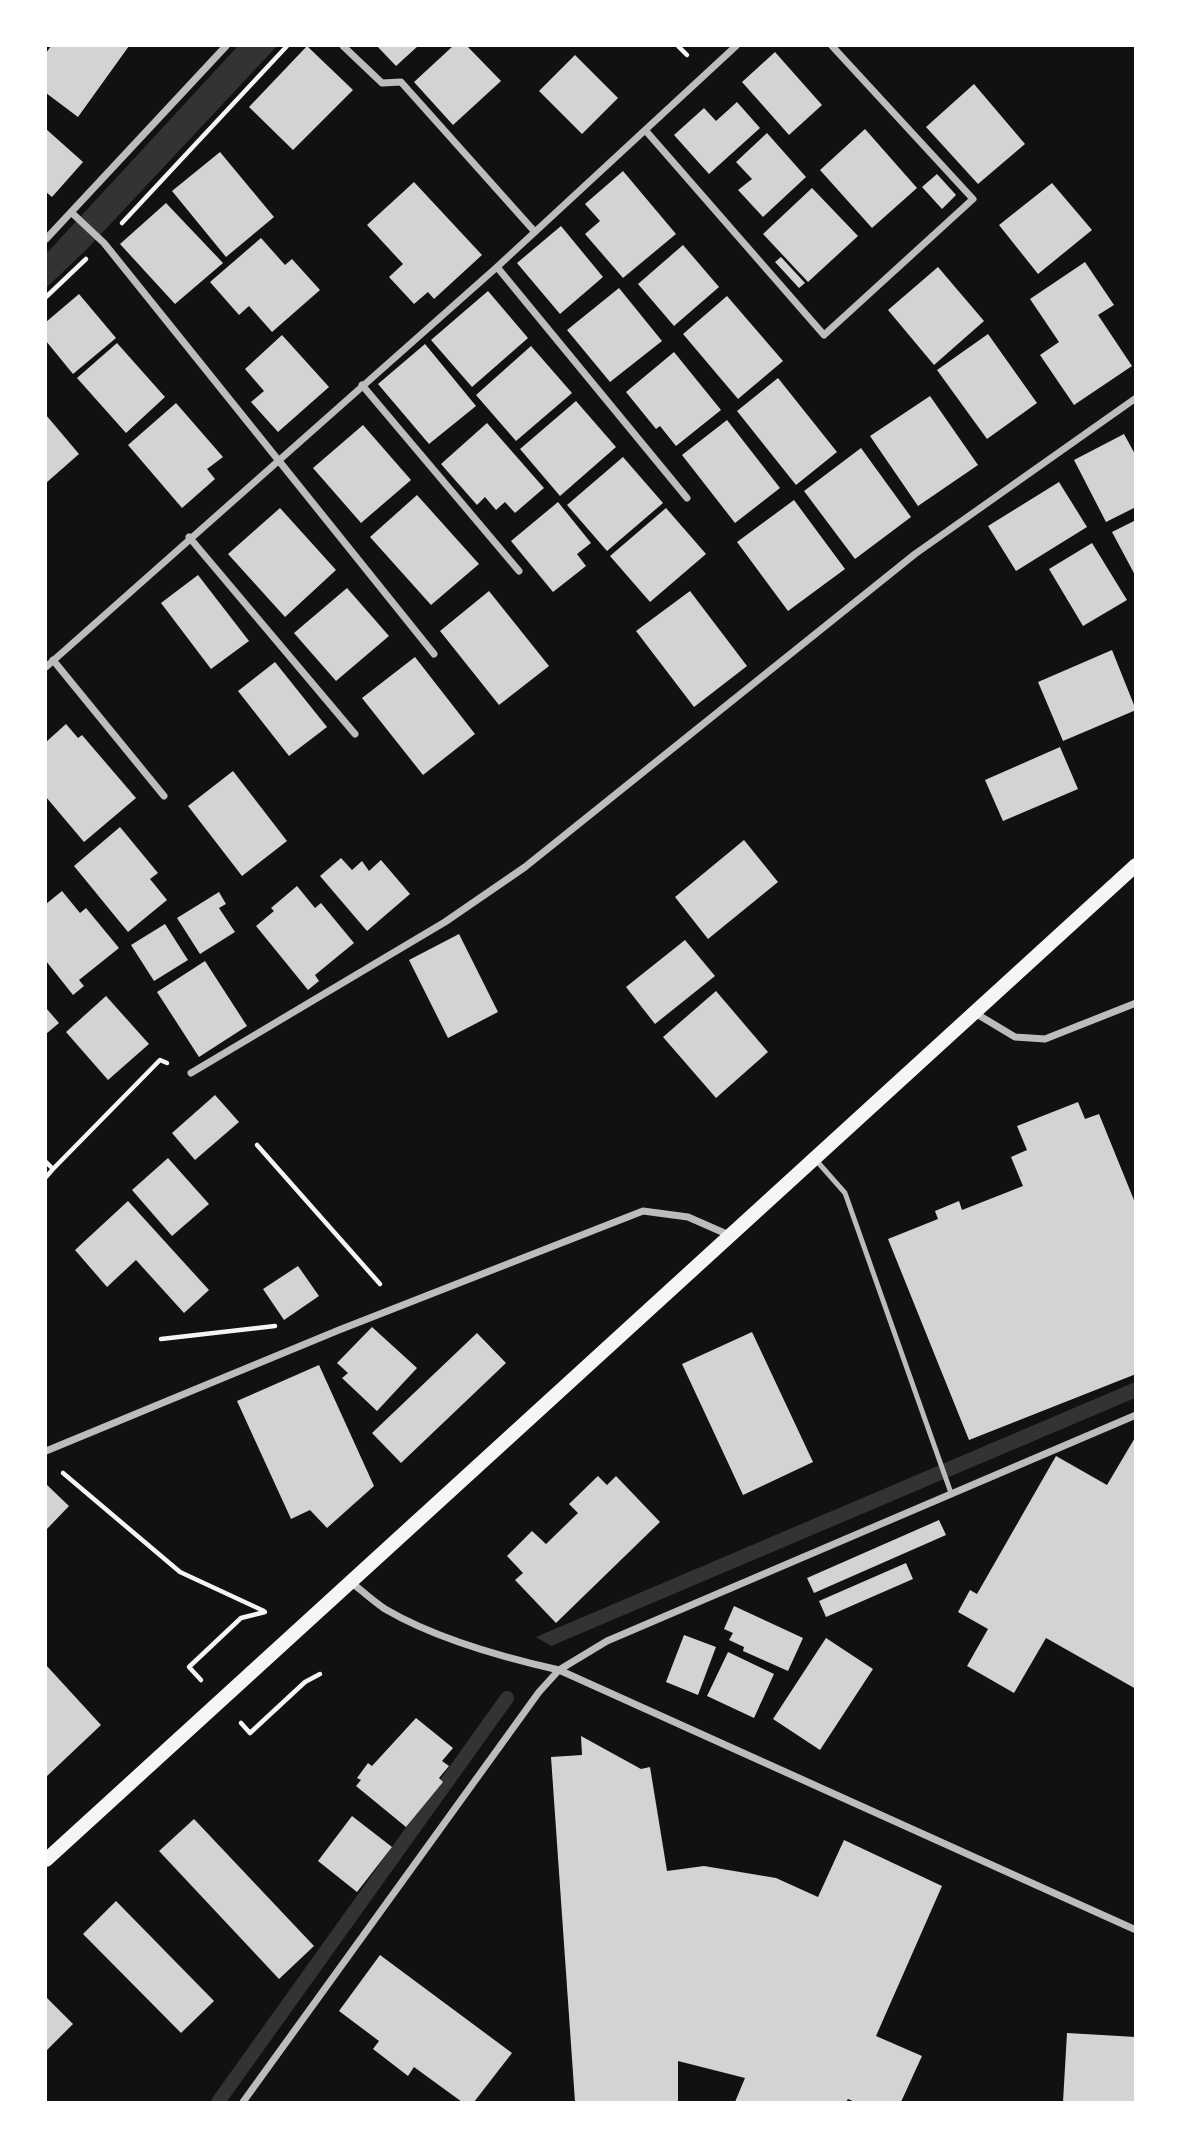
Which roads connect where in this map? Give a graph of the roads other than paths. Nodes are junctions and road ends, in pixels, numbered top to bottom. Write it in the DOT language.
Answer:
graph roads {
  1 [pos="226,46"];
  2 [pos="343,46"];
  3 [pos="736,46"];
  4 [pos="832,46"];
  5 [pos="646,131"];
  6 [pos="72,213"];
  7 [pos="536,232"];
  8 [pos="46,239"];
  9 [pos="497,267"];
  10 [pos="362,385"];
  11 [pos="1136,398"];
  12 [pos="277,460"];
  13 [pos="687,498"];
  14 [pos="189,537"];
  15 [pos="519,570"];
  16 [pos="434,654"];
  17 [pos="53,660"];
  18 [pos="46,667"];
  19 [pos="355,734"];
  20 [pos="164,796"];
  21 [pos="1136,864"];
  22 [pos="1136,1003"];
  23 [pos="973,1012"];
  24 [pos="191,1073"];
  25 [pos="815,1159"];
  26 [pos="731,1236"];
  27 [pos="1136,1415"];
  28 [pos="46,1451"];
  29 [pos="951,1493"];
  30 [pos="350,1582"];
  31 [pos="559,1670"];
  32 [pos="46,1860"];
  33 [pos="1136,1930"];
  34 [pos="243,2102"];
  1 -- 6 [label="street"];
  2 -- 7 [label="street"];
  3 -- 5 [label="street"];
  4 -- 5 [label="street"];
  5 -- 7 [label="street"];
  6 -- 8 [label="street"];
  6 -- 12 [label="street"];
  7 -- 9 [label="street"];
  9 -- 10 [label="street"];
  9 -- 13 [label="street"];
  10 -- 12 [label="street"];
  10 -- 15 [label="street"];
  11 -- 24 [label="street"];
  12 -- 14 [label="street"];
  12 -- 16 [label="street"];
  14 -- 17 [label="street"];
  14 -- 19 [label="street"];
  17 -- 18 [label="street"];
  17 -- 20 [label="street"];
  21 -- 23 [label="main road"];
  22 -- 23 [label="street"];
  23 -- 25 [label="main road"];
  25 -- 26 [label="main road"];
  25 -- 29 [label="lane"];
  26 -- 28 [label="street"];
  26 -- 30 [label="main road"];
  27 -- 29 [label="street"];
  29 -- 31 [label="street"];
  30 -- 31 [label="street"];
  30 -- 32 [label="main road"];
  31 -- 33 [label="street"];
  31 -- 34 [label="street"];
}
